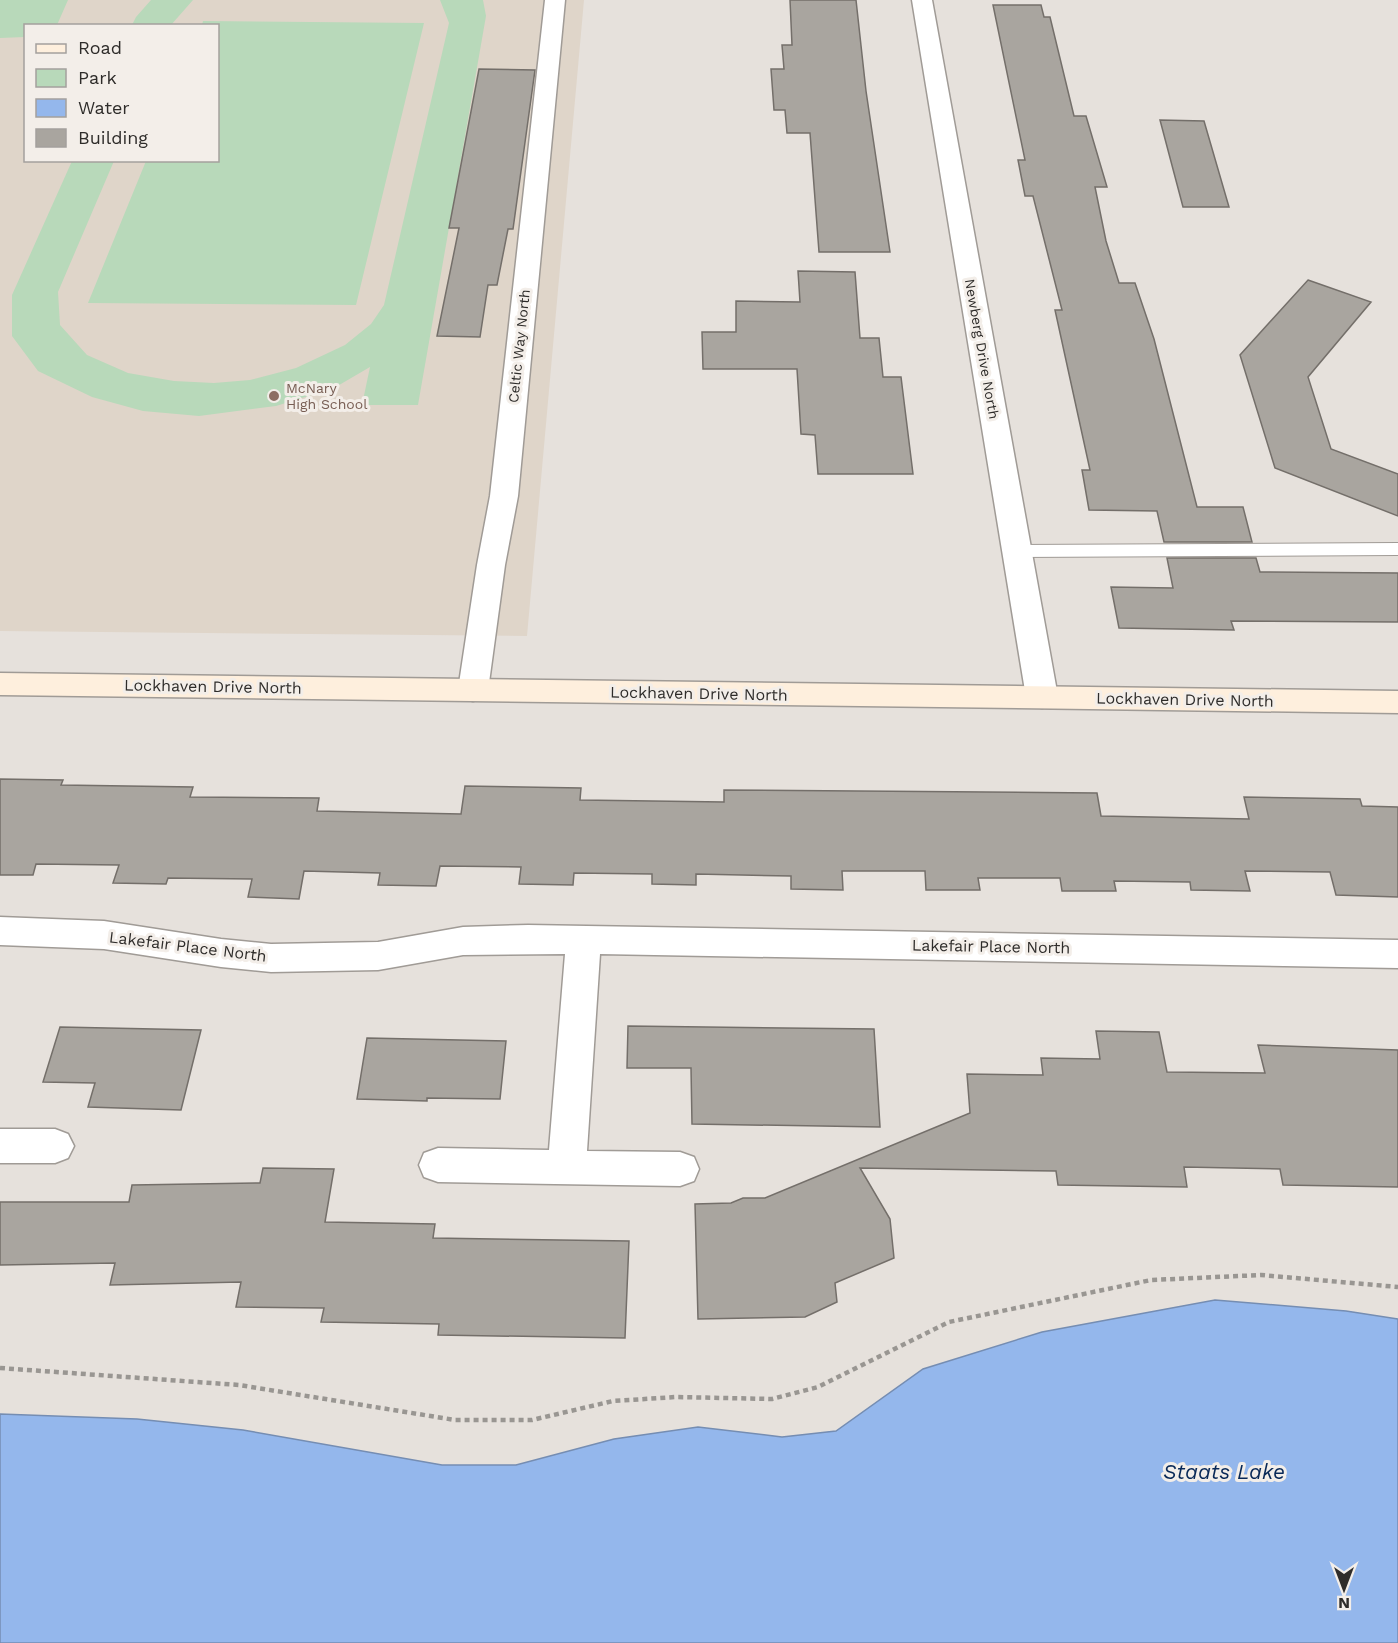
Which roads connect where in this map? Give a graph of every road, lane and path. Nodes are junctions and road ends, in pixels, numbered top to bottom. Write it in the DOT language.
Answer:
graph roads {
  1 [pos="555,0"];
  2 [pos="922,0"];
  3 [pos="1398,549"];
  4 [pos="1017,550"];
  5 [pos="0,684"];
  6 [pos="473,690"];
  7 [pos="1042,697"];
  8 [pos="1398,702"];
  9 [pos="2,938"];
  10 [pos="583,940"];
  11 [pos="1398,954"];
  12 [pos="0,1146"];
  13 [pos="55,1146"];
  14 [pos="438,1165"];
  15 [pos="567,1167"];
  16 [pos="680,1169"];
  17 [pos="1398,1287"];
  18 [pos="0,1368"];
  1 -- 6 [label="street, Celtic Way North"];
  2 -- 4 [label="street, Newberg Drive North"];
  3 -- 4 [label="lane"];
  4 -- 7 [label="street, Newberg Drive North"];
  5 -- 6 [label="street, Lockhaven Drive North"];
  6 -- 7 [label="street, Lockhaven Drive North"];
  7 -- 8 [label="street, Lockhaven Drive North"];
  9 -- 10 [label="street, Lakefair Place North"];
  10 -- 11 [label="street, Lakefair Place North"];
  10 -- 15 [label="street"];
  12 -- 13 [label="street"];
  14 -- 15 [label="street"];
  15 -- 16 [label="street"];
  17 -- 18 [label="path"];
}
